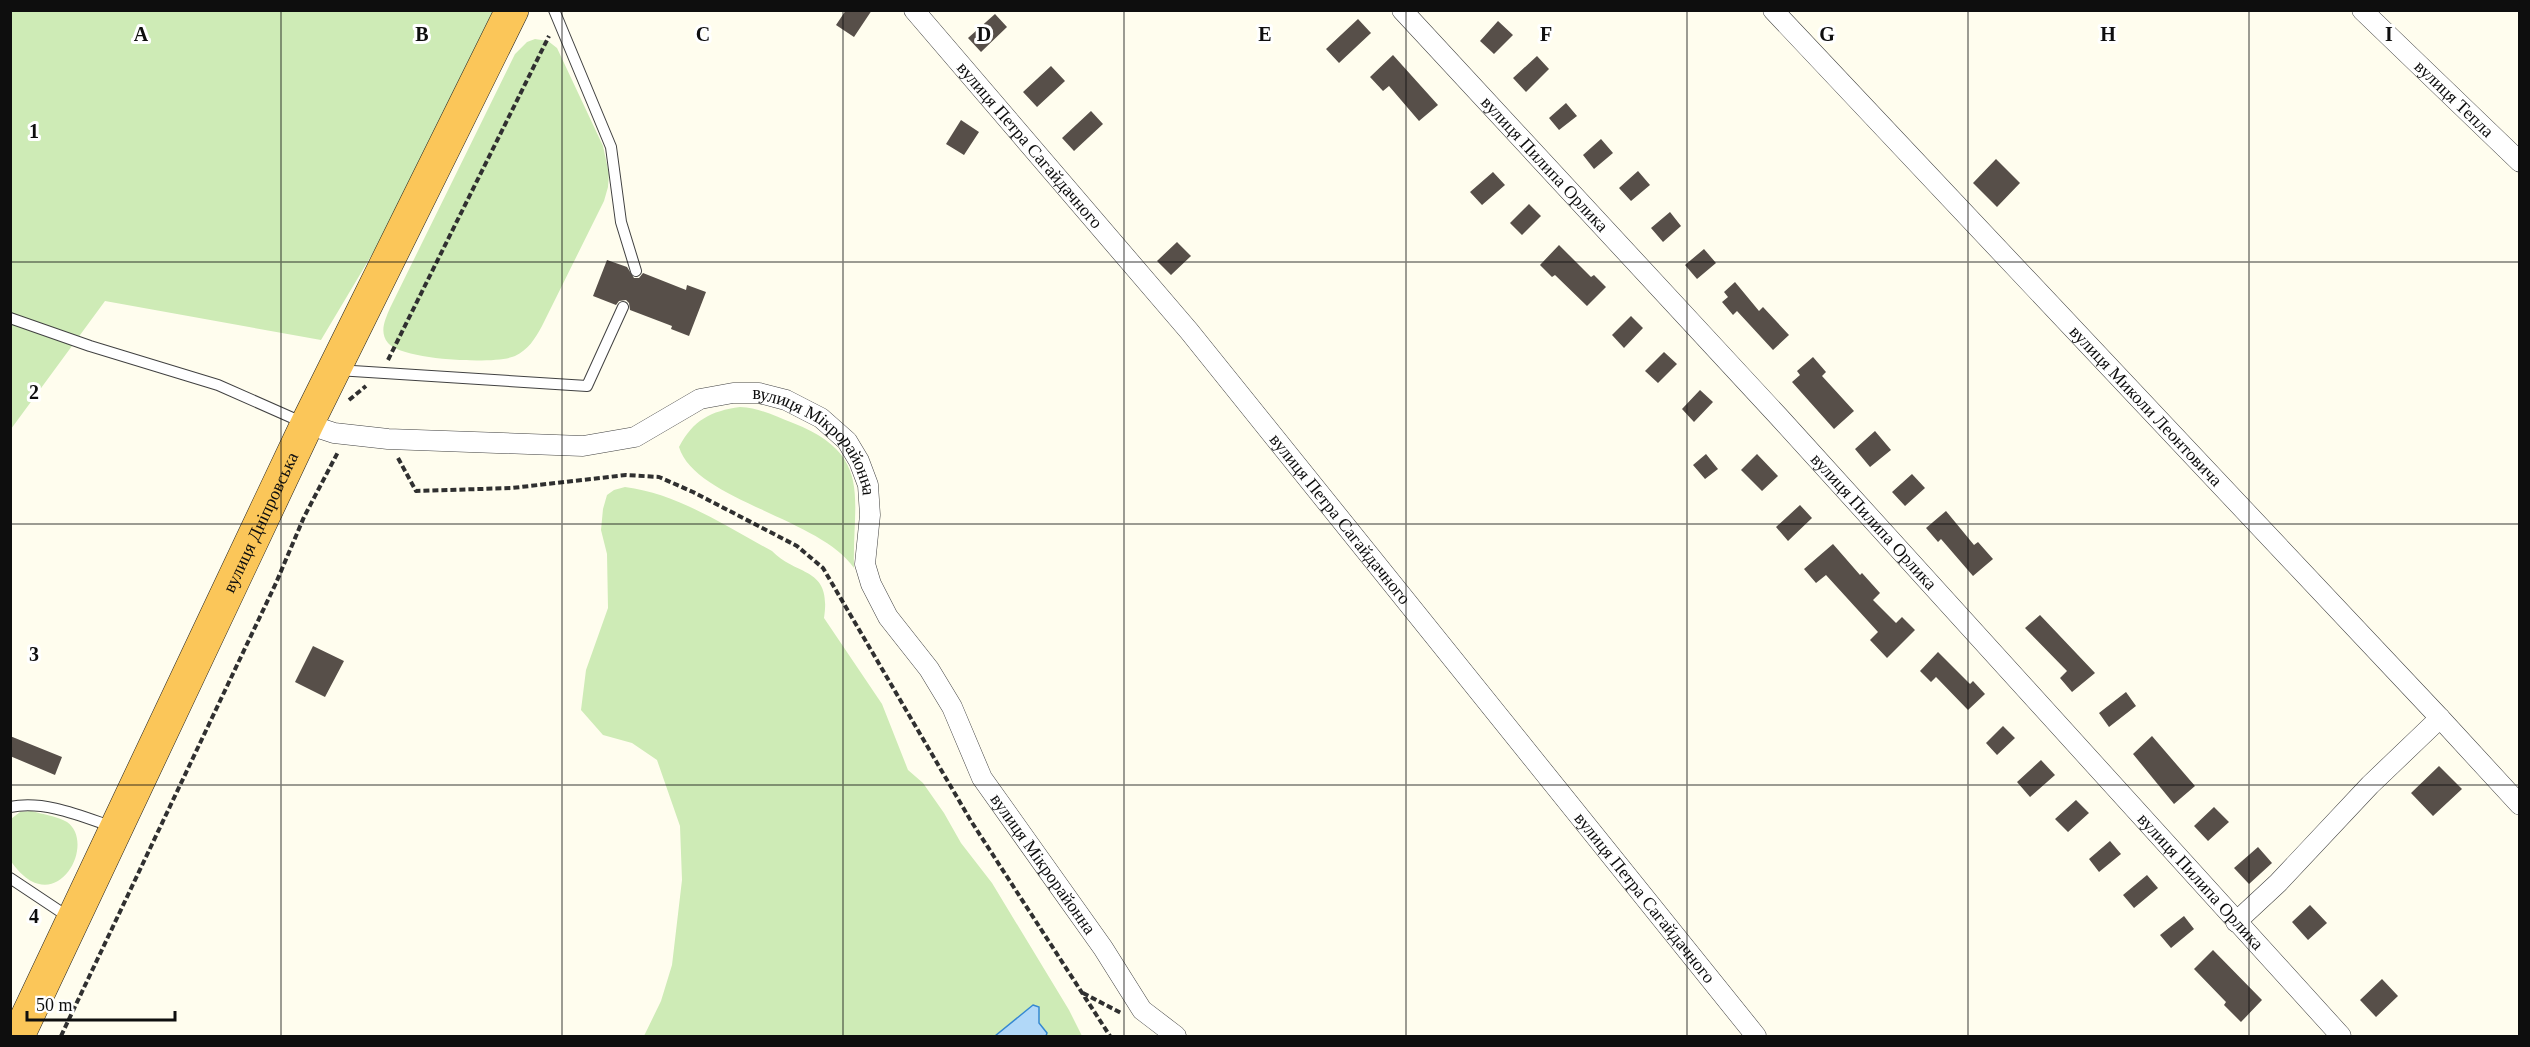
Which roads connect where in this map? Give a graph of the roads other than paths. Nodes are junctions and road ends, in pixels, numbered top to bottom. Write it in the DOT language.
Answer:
graph roads {
  1 [pos="512,10"];
  2 [pos="914,10"];
  3 [pos="1401,10"];
  4 [pos="1773,10"];
  5 [pos="2362,10"];
  6 [pos="556,15"];
  7 [pos="2520,162"];
  8 [pos="636,271"];
  9 [pos="623,307"];
  10 [pos="10,318"];
  11 [pos="334,370"];
  12 [pos="307,424"];
  13 [pos="2440,718"];
  14 [pos="2520,805"];
  15 [pos="10,807"];
  16 [pos="116,828"];
  17 [pos="10,878"];
  18 [pos="72,919"];
  19 [pos="2236,922"];
  20 [pos="1147,1025"];
  21 [pos="18,1036"];
  22 [pos="1176,1036"];
  23 [pos="1756,1036"];
  24 [pos="2340,1036"];
  1 -- 11 [label="highway, вулиця Дніпровська"];
  2 -- 23 [label="street, вулиця Петра Сагайдачного"];
  3 -- 19 [label="street, вулиця Пилипа Орлика"];
  4 -- 13 [label="street, вулиця Миколи Леонтовича"];
  5 -- 7 [label="street, вулиця Тепла"];
  6 -- 8 [label="lane"];
  9 -- 11 [label="lane"];
  10 -- 12 [label="lane"];
  11 -- 12 [label="highway, вулиця Дніпровська"];
  12 -- 16 [label="highway, вулиця Дніпровська"];
  12 -- 20 [label="street, вулиця Мікрорайонна"];
  13 -- 14 [label="street, вулиця Миколи Леонтовича"];
  13 -- 19 [label="street"];
  15 -- 16 [label="lane"];
  16 -- 18 [label="highway, вулиця Дніпровська"];
  17 -- 18 [label="lane"];
  18 -- 21 [label="highway, вулиця Дніпровська"];
  19 -- 24 [label="street, вулиця Пилипа Орлика"];
  20 -- 22 [label="street, вулиця Мікрорайонна"];
}
